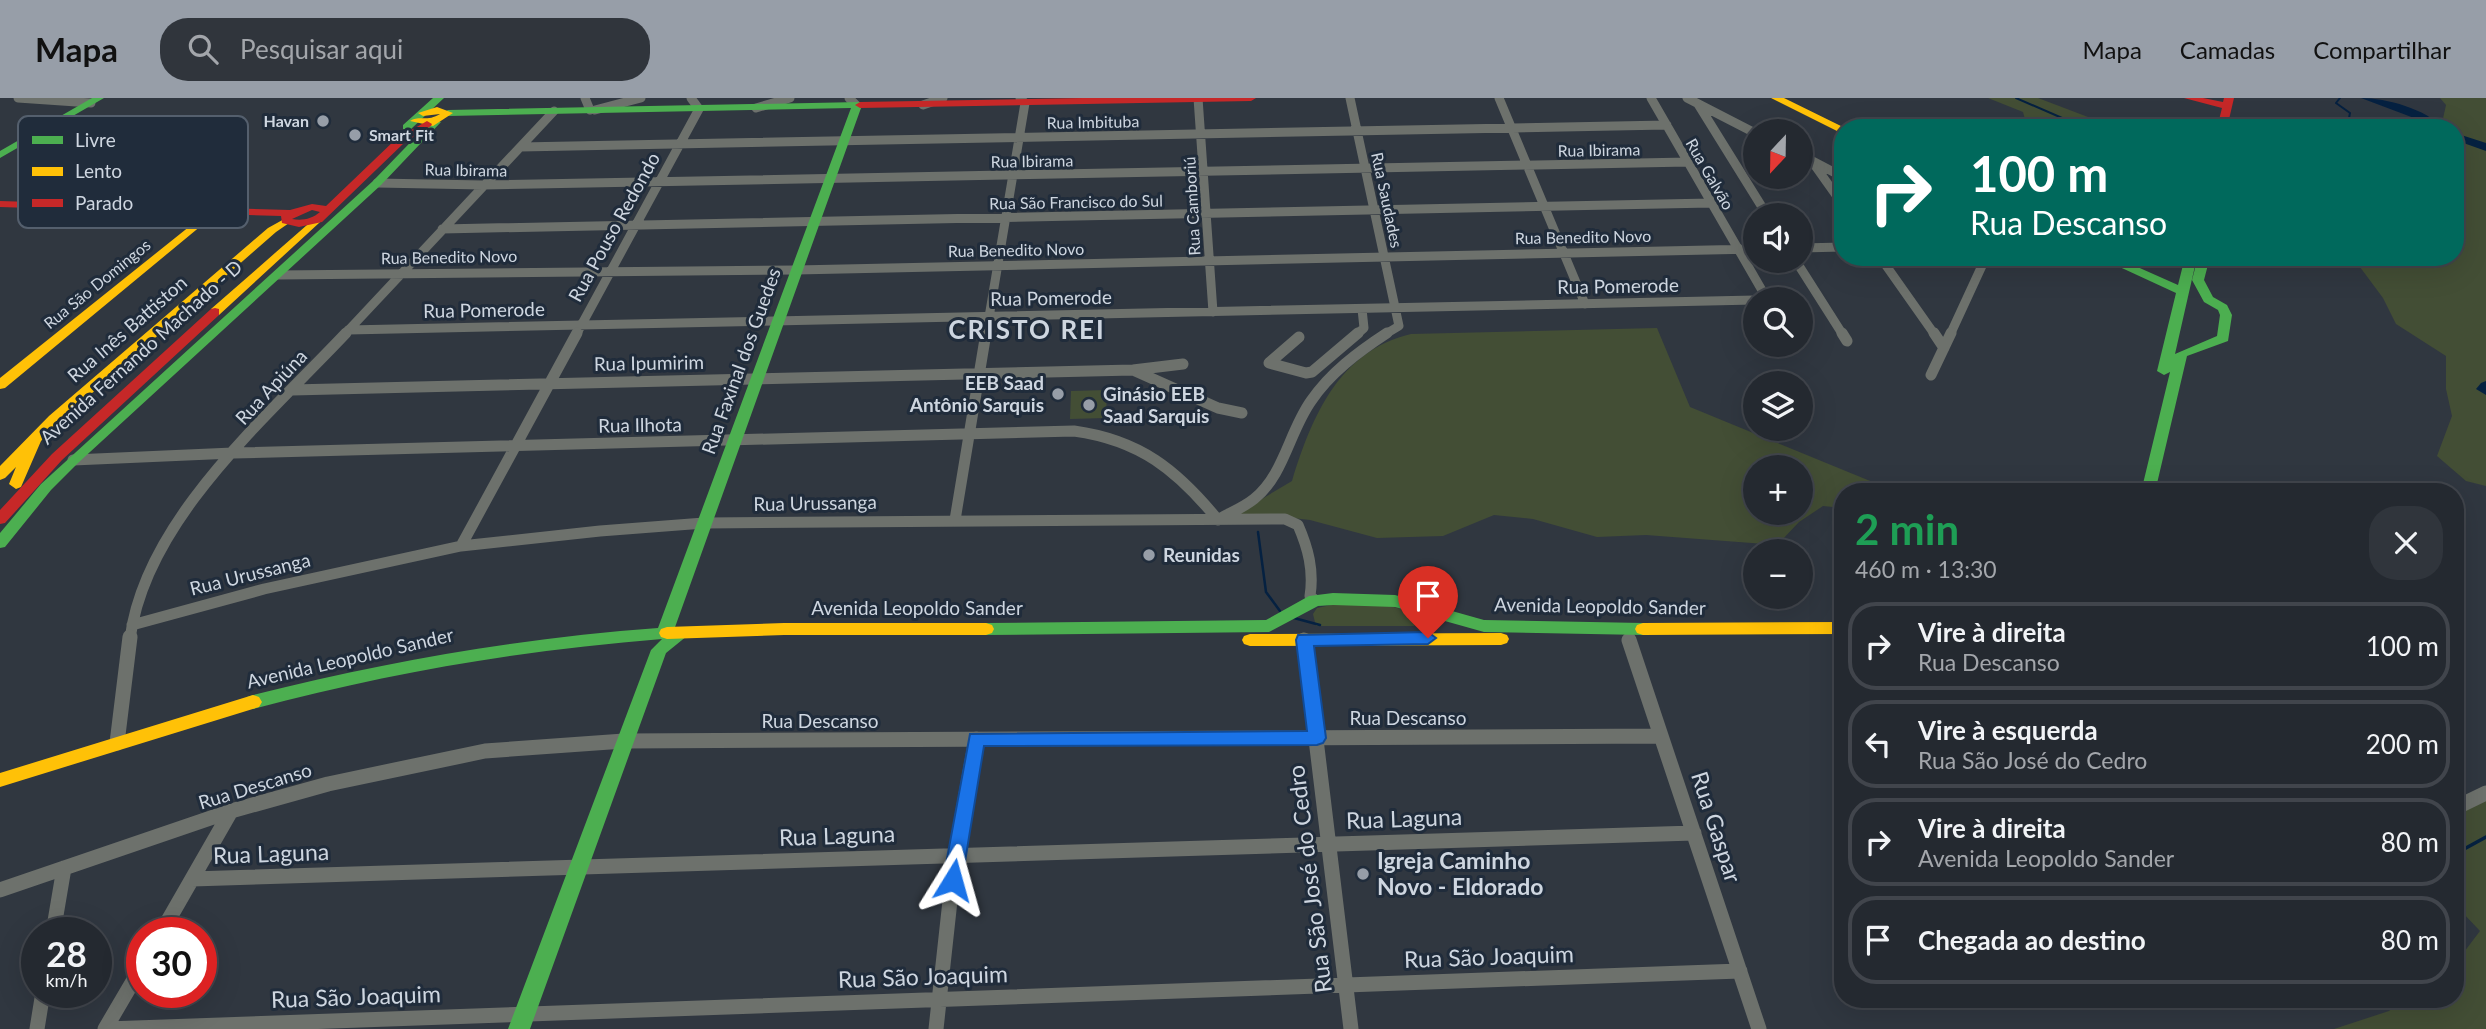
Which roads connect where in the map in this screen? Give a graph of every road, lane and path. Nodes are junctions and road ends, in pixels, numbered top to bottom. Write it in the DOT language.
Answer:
graph roads {
  1 [pos="18,98"];
  2 [pos="640,98"];
  3 [pos="789,98"];
  4 [pos="943,98"];
  5 [pos="1226,98"];
  6 [pos="1251,98"];
  7 [pos="1350,98"];
  8 [pos="1499,98"];
  9 [pos="1651,98"];
  10 [pos="1687,98"];
  11 [pos="1776,98"];
  12 [pos="2189,98"];
  13 [pos="1199,99"];
  14 [pos="88,100"];
  15 [pos="1022,100"];
  16 [pos="1078,100"];
  17 [pos="2231,101"];
  18 [pos="853,102"];
  19 [pos="695,104"];
  20 [pos="923,104"];
  21 [pos="1698,104"];
  22 [pos="590,106"];
  23 [pos="756,108"];
  24 [pos="554,111"];
  25 [pos="435,112"];
  26 [pos="58,116"];
  27 [pos="2225,119"];
  28 [pos="2230,119"];
  29 [pos="1667,125"];
  30 [pos="1743,126"];
  31 [pos="1834,127"];
  32 [pos="1512,128"];
  33 [pos="1358,131"];
  34 [pos="1202,134"];
  35 [pos="1019,137"];
  36 [pos="844,141"];
  37 [pos="9,142"];
  38 [pos="680,144"];
  39 [pos="520,147"];
  40 [pos="0,155"];
  41 [pos="1813,161"];
  42 [pos="1688,162"];
  43 [pos="1813,163"];
  44 [pos="1527,165"];
  45 [pos="1365,168"];
  46 [pos="1204,172"];
  47 [pos="1834,172"];
  48 [pos="1013,175"];
  49 [pos="830,179"];
  50 [pos="659,182"];
  51 [pos="377,183"];
  52 [pos="483,185"];
  53 [pos="1834,192"];
  54 [pos="1711,203"];
  55 [pos="1760,203"];
  56 [pos="0,204"];
  57 [pos="18,204"];
  58 [pos="1544,206"];
  59 [pos="1374,210"];
  60 [pos="248,213"];
  61 [pos="318,213"];
  62 [pos="1207,213"];
  63 [pos="1006,217"];
  64 [pos="290,219"];
  65 [pos="814,221"];
  66 [pos="635,225"];
  67 [pos="192,228"];
  68 [pos="442,229"];
  69 [pos="1834,247"];
  70 [pos="1813,248"];
  71 [pos="1738,250"];
  72 [pos="1743,250"];
  73 [pos="1564,253"];
  74 [pos="1385,257"];
  75 [pos="1210,261"];
  76 [pos="998,266"];
  77 [pos="1886,266"];
  78 [pos="1982,266"];
  79 [pos="2123,266"];
  80 [pos="2188,266"];
  81 [pos="2202,266"];
  82 [pos="610,270"];
  83 [pos="796,270"];
  84 [pos="1804,273"];
  85 [pos="278,275"];
  86 [pos="400,275"];
  87 [pos="1760,287"];
  88 [pos="2181,291"];
  89 [pos="2208,299"];
  90 [pos="1743,300"];
  91 [pos="1585,304"];
  92 [pos="1396,308"];
  93 [pos="1362,309"];
  94 [pos="1213,312"];
  95 [pos="989,317"];
  96 [pos="777,322"];
  97 [pos="580,326"];
  98 [pos="348,330"];
  99 [pos="2173,330"];
  100 [pos="1299,337"];
  101 [pos="1847,341"];
  102 [pos="2218,341"];
  103 [pos="1944,348"];
  104 [pos="1183,364"];
  105 [pos="1133,370"];
  106 [pos="980,373"];
  107 [pos="1931,375"];
  108 [pos="757,378"];
  109 [pos="549,383"];
  110 [pos="0,385"];
  111 [pos="292,390"];
  112 [pos="128,391"];
  113 [pos="1242,413"];
  114 [pos="970,434"];
  115 [pos="37,436"];
  116 [pos="734,440"];
  117 [pos="515,446"];
  118 [pos="233,453"];
  119 [pos="75,459"];
  120 [pos="0,475"];
  121 [pos="2136,483"];
  122 [pos="2150,483"];
  123 [pos="16,484"];
  124 [pos="0,501"];
  125 [pos="0,519"];
  126 [pos="955,520"];
  127 [pos="1218,520"];
  128 [pos="704,523"];
  129 [pos="0,543"];
  130 [pos="461,547"];
  131 [pos="1407,603"];
  132 [pos="1309,604"];
  133 [pos="132,625"];
  134 [pos="1834,628"];
  135 [pos="672,634"];
  136 [pos="1409,638"];
  137 [pos="1834,639"];
  138 [pos="1304,640"];
  139 [pos="1629,640"];
  140 [pos="1661,736"];
  141 [pos="1317,738"];
  142 [pos="976,739"];
  143 [pos="624,741"];
  144 [pos="117,743"];
  145 [pos="0,780"];
  146 [pos="0,790"];
  147 [pos="2486,793"];
  148 [pos="2464,804"];
  149 [pos="232,811"];
  150 [pos="1694,833"];
  151 [pos="1329,844"];
  152 [pos="955,855"];
  153 [pos="578,867"];
  154 [pos="64,868"];
  155 [pos="192,879"];
  156 [pos="0,890"];
  157 [pos="56,917"];
  158 [pos="170,917"];
  159 [pos="1740,971"];
  160 [pos="1346,985"];
  161 [pos="126,994"];
  162 [pos="939,1000"];
  163 [pos="40,1008"];
  164 [pos="521,1022"];
  165 [pos="37,1029"];
  166 [pos="106,1029"];
  167 [pos="936,1029"];
  168 [pos="1351,1029"];
  169 [pos="1759,1029"];
  1 -- 14 [label="street"];
  2 -- 22 [label="street"];
  3 -- 23 [label="street"];
  4 -- 20 [label="street"];
  5 -- 6 [label="main road"];
  5 -- 13 [label="main road"];
  7 -- 33 [label="street, Rua Saudades"];
  8 -- 32 [label="street"];
  9 -- 29 [label="street, Rua Galvão"];
  10 -- 21 [label="street"];
  11 -- 31 [label="main road"];
  12 -- 17 [label="main road"];
  13 -- 16 [label="main road"];
  13 -- 34 [label="street, Rua Camboriú"];
  14 -- 26 [label="main road"];
  15 -- 16 [label="main road"];
  15 -- 20 [label="main road"];
  15 -- 35 [label="street"];
  17 -- 27 [label="main road"];
  17 -- 28 [label="main road"];
  18 -- 20 [label="main road"];
  18 -- 23 [label="main road"];
  18 -- 36 [label="main road, Rua Faxinal dos Guedes"];
  19 -- 22 [label="main road"];
  19 -- 23 [label="main road"];
  19 -- 38 [label="street, Rua Pouso Redondo"];
  21 -- 30 [label="street"];
  21 -- 55 [label="street"];
  22 -- 24 [label="main road"];
  24 -- 25 [label="main road"];
  24 -- 39 [label="street, Rua Apiúna"];
  25 -- 51 [label="main road"];
  25 -- 61 [label="main road, Avenida Fernando Machado - D"];
  29 -- 32 [label="street, Rua Imbituba"];
  29 -- 42 [label="street, Rua Galvão"];
  32 -- 33 [label="street, Rua Imbituba"];
  32 -- 44 [label="street"];
  33 -- 34 [label="street, Rua Imbituba"];
  33 -- 45 [label="street, Rua Saudades"];
  34 -- 35 [label="street, Rua Imbituba"];
  34 -- 46 [label="street, Rua Camboriú"];
  35 -- 36 [label="street, Rua Imbituba"];
  35 -- 48 [label="street"];
  36 -- 38 [label="street, Rua Imbituba"];
  36 -- 49 [label="main road, Rua Faxinal dos Guedes"];
  37 -- 40 [label="main road"];
  38 -- 39 [label="street, Rua Imbituba"];
  38 -- 50 [label="street, Rua Pouso Redondo"];
  39 -- 52 [label="street, Rua Apiúna"];
  41 -- 47 [label="street"];
  42 -- 44 [label="street, Rua Ibirama"];
  42 -- 54 [label="street, Rua Galvão"];
  43 -- 53 [label="street"];
  44 -- 45 [label="street, Rua Ibirama"];
  44 -- 58 [label="street"];
  45 -- 46 [label="street, Rua Ibirama"];
  45 -- 59 [label="street, Rua Saudades"];
  46 -- 48 [label="street, Rua Ibirama"];
  46 -- 62 [label="street, Rua Camboriú"];
  48 -- 49 [label="street, Rua Ibirama"];
  48 -- 63 [label="street"];
  49 -- 50 [label="street, Rua Ibirama"];
  49 -- 65 [label="main road, Rua Faxinal dos Guedes"];
  50 -- 52 [label="street, Rua Ibirama"];
  50 -- 66 [label="street, Rua Pouso Redondo"];
  51 -- 52 [label="street, Rua Ibirama"];
  51 -- 85 [label="main road"];
  52 -- 68 [label="street, Rua Apiúna"];
  54 -- 58 [label="street, Rua São Francisco do Sul"];
  54 -- 71 [label="street, Rua Galvão"];
  56 -- 57 [label="main road"];
  58 -- 59 [label="street, Rua São Francisco do Sul"];
  58 -- 73 [label="street"];
  59 -- 62 [label="street, Rua São Francisco do Sul"];
  59 -- 74 [label="street, Rua Saudades"];
  60 -- 64 [label="main road"];
  61 -- 64 [label="main road"];
  61 -- 112 [label="main road, Avenida Fernando Machado - D"];
  62 -- 63 [label="street, Rua São Francisco do Sul"];
  62 -- 75 [label="street, Rua Camboriú"];
  63 -- 65 [label="street, Rua São Francisco do Sul"];
  63 -- 76 [label="street"];
  64 -- 115 [label="main road, Rua Inês Battiston"];
  64 -- 123 [label="main road, Avenida Fernando Machado - D"];
  65 -- 66 [label="street, Rua São Francisco do Sul"];
  65 -- 83 [label="main road, Rua Faxinal dos Guedes"];
  66 -- 68 [label="street, Rua São Francisco do Sul"];
  66 -- 82 [label="street, Rua Pouso Redondo"];
  67 -- 110 [label="main road, Rua São Domingos"];
  68 -- 86 [label="street, Rua Apiúna"];
  69 -- 70 [label="street"];
  71 -- 72 [label="street, Rua Benedito Novo"];
  71 -- 73 [label="street, Rua Benedito Novo"];
  71 -- 87 [label="street, Rua Galvão"];
  73 -- 74 [label="street, Rua Benedito Novo"];
  73 -- 91 [label="street"];
  74 -- 75 [label="street, Rua Benedito Novo"];
  74 -- 92 [label="street, Rua Saudades"];
  75 -- 76 [label="street, Rua Benedito Novo"];
  75 -- 94 [label="street, Rua Camboriú"];
  76 -- 83 [label="street, Rua Benedito Novo"];
  76 -- 95 [label="street"];
  77 -- 103 [label="street"];
  78 -- 103 [label="street"];
  79 -- 88 [label="main road"];
  80 -- 88 [label="main road"];
  81 -- 89 [label="main road"];
  82 -- 83 [label="street, Rua Benedito Novo"];
  82 -- 86 [label="street, Rua Benedito Novo"];
  82 -- 97 [label="street, Rua Pouso Redondo"];
  83 -- 96 [label="main road, Rua Faxinal dos Guedes"];
  84 -- 101 [label="street"];
  85 -- 86 [label="street, Rua Benedito Novo"];
  85 -- 119 [label="main road"];
  86 -- 98 [label="street, Rua Apiúna"];
  88 -- 89 [label="main road"];
  88 -- 99 [label="main road"];
  89 -- 102 [label="main road"];
  90 -- 91 [label="street, Rua Pomerode"];
  91 -- 92 [label="street, Rua Pomerode"];
  92 -- 93 [label="street, Rua Pomerode"];
  92 -- 127 [label="street"];
  93 -- 94 [label="street, Rua Pomerode"];
  93 -- 100 [label="street"];
  94 -- 95 [label="street, Rua Pomerode"];
  95 -- 96 [label="street, Rua Pomerode"];
  95 -- 106 [label="street"];
  96 -- 97 [label="street, Rua Pomerode"];
  96 -- 108 [label="main road, Rua Faxinal dos Guedes"];
  97 -- 98 [label="street, Rua Pomerode"];
  97 -- 109 [label="street, Rua Pouso Redondo"];
  98 -- 111 [label="street, Rua Apiúna"];
  99 -- 102 [label="main road"];
  99 -- 121 [label="main road"];
  102 -- 122 [label="main road"];
  103 -- 107 [label="street"];
  104 -- 105 [label="street, Rua Ipumirim"];
  105 -- 106 [label="street, Rua Ipumirim"];
  105 -- 113 [label="street, Rua Ipumirim"];
  106 -- 108 [label="street, Rua Ipumirim"];
  106 -- 114 [label="street"];
  108 -- 109 [label="street, Rua Ipumirim"];
  108 -- 116 [label="main road, Rua Faxinal dos Guedes"];
  109 -- 111 [label="street, Rua Ipumirim"];
  109 -- 117 [label="street, Rua Pouso Redondo"];
  111 -- 118 [label="street, Rua Apiúna"];
  112 -- 119 [label="main road"];
  112 -- 125 [label="main road, Avenida Fernando Machado - D"];
  114 -- 116 [label="street, Rua Ilhota"];
  114 -- 126 [label="street"];
  114 -- 127 [label="street, Rua Ilhota"];
  115 -- 120 [label="main road, Rua Inês Battiston"];
  115 -- 123 [label="main road"];
  116 -- 117 [label="street, Rua Ilhota"];
  116 -- 128 [label="main road, Rua Faxinal dos Guedes"];
  117 -- 118 [label="street, Rua Ilhota"];
  117 -- 130 [label="street, Rua Pouso Redondo"];
  118 -- 119 [label="street, Rua Ilhota"];
  118 -- 133 [label="street, Rua Apiúna"];
  119 -- 129 [label="main road"];
  123 -- 124 [label="main road, Avenida Fernando Machado - D"];
  126 -- 127 [label="street, Rua Urussanga"];
  126 -- 128 [label="street, Rua Urussanga"];
  127 -- 132 [label="street, Rua Urussanga"];
  128 -- 130 [label="street, Rua Urussanga"];
  128 -- 135 [label="main road, Rua Faxinal dos Guedes"];
  130 -- 133 [label="street, Rua Urussanga"];
  131 -- 132 [label="main road, Avenida Leopoldo Sander"];
  131 -- 134 [label="main road, Avenida Leopoldo Sander"];
  131 -- 136 [label="main road"];
  132 -- 135 [label="main road, Avenida Leopoldo Sander"];
  132 -- 138 [label="main road"];
  133 -- 144 [label="street, Rua Apiúna"];
  135 -- 138 [label="main road, Avenida Leopoldo Sander"];
  135 -- 143 [label="main road, Rua Faxinal dos Guedes"];
  135 -- 144 [label="main road, Avenida Leopoldo Sander"];
  135 -- 146 [label="main road, Avenida Leopoldo Sander"];
  136 -- 138 [label="main road, Avenida Leopoldo Sander"];
  136 -- 139 [label="main road, Avenida Leopoldo Sander"];
  137 -- 139 [label="main road, Avenida Leopoldo Sander"];
  138 -- 141 [label="street, Rua São José do Cedro"];
  139 -- 140 [label="street, Rua Gaspar"];
  140 -- 141 [label="street, Rua Descanso"];
  140 -- 150 [label="street, Rua Gaspar"];
  141 -- 142 [label="street, Rua Descanso"];
  141 -- 151 [label="street, Rua São José do Cedro"];
  142 -- 143 [label="street, Rua Descanso"];
  142 -- 152 [label="street"];
  143 -- 149 [label="street, Rua Descanso"];
  143 -- 153 [label="main road, Rua Faxinal dos Guedes"];
  144 -- 145 [label="main road, Avenida Leopoldo Sander"];
  147 -- 148 [label="street"];
  149 -- 154 [label="street, Rua Descanso"];
  149 -- 155 [label="street"];
  150 -- 151 [label="street, Rua Laguna"];
  150 -- 159 [label="street, Rua Gaspar"];
  151 -- 152 [label="street, Rua Laguna"];
  151 -- 160 [label="street, Rua São José do Cedro"];
  152 -- 153 [label="street, Rua Laguna"];
  152 -- 162 [label="street"];
  153 -- 155 [label="street, Rua Laguna"];
  153 -- 164 [label="main road, Rua Faxinal dos Guedes"];
  154 -- 156 [label="street, Rua Descanso"];
  154 -- 157 [label="street"];
  155 -- 158 [label="street"];
  159 -- 160 [label="street, Rua São Joaquim"];
  159 -- 169 [label="street, Rua Gaspar"];
  160 -- 162 [label="street, Rua São Joaquim"];
  160 -- 168 [label="street, Rua São José do Cedro"];
  161 -- 166 [label="street"];
  162 -- 164 [label="street, Rua São Joaquim"];
  162 -- 167 [label="street"];
  163 -- 165 [label="street"];
  164 -- 166 [label="street, Rua São Joaquim"];
}
